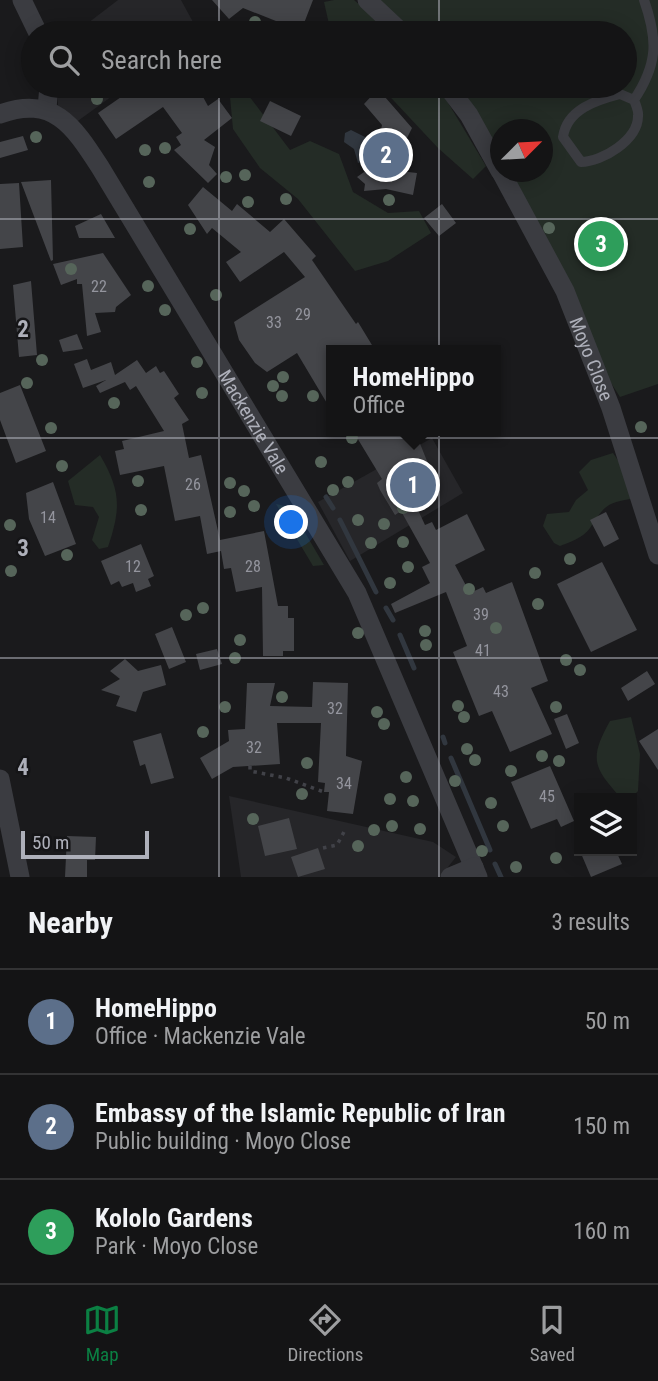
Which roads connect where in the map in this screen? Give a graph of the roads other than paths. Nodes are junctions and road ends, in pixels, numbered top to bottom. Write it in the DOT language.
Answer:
graph roads {
  1 [pos="22,0"];
  2 [pos="367,0"];
  3 [pos="644,0"];
  4 [pos="32,21"];
  5 [pos="389,21"];
  6 [pos="637,97"];
  7 [pos="48,98"];
  8 [pos="456,98"];
  9 [pos="606,98"];
  10 [pos="629,98"];
  11 [pos="634,100"];
  12 [pos="47,108"];
  13 [pos="0,114"];
  14 [pos="490,152"];
  15 [pos="507,182"];
  16 [pos="658,555"];
  17 [pos="0,779"];
  18 [pos="476,872"];
  19 [pos="20,877"];
  20 [pos="450,877"];
  1 -- 4 [label="street"];
  2 -- 5 [label="street"];
  3 -- 6 [label="lane"];
  7 -- 12 [label="street"];
  8 -- 14 [label="street, Moyo Close"];
  9 -- 11 [label="lane"];
  10 -- 11 [label="lane"];
  12 -- 13 [label="street"];
  12 -- 18 [label="street, Mackenzie Vale"];
  15 -- 16 [label="street, Moyo Close"];
  17 -- 19 [label="street"];
  18 -- 20 [label="street"];
}
